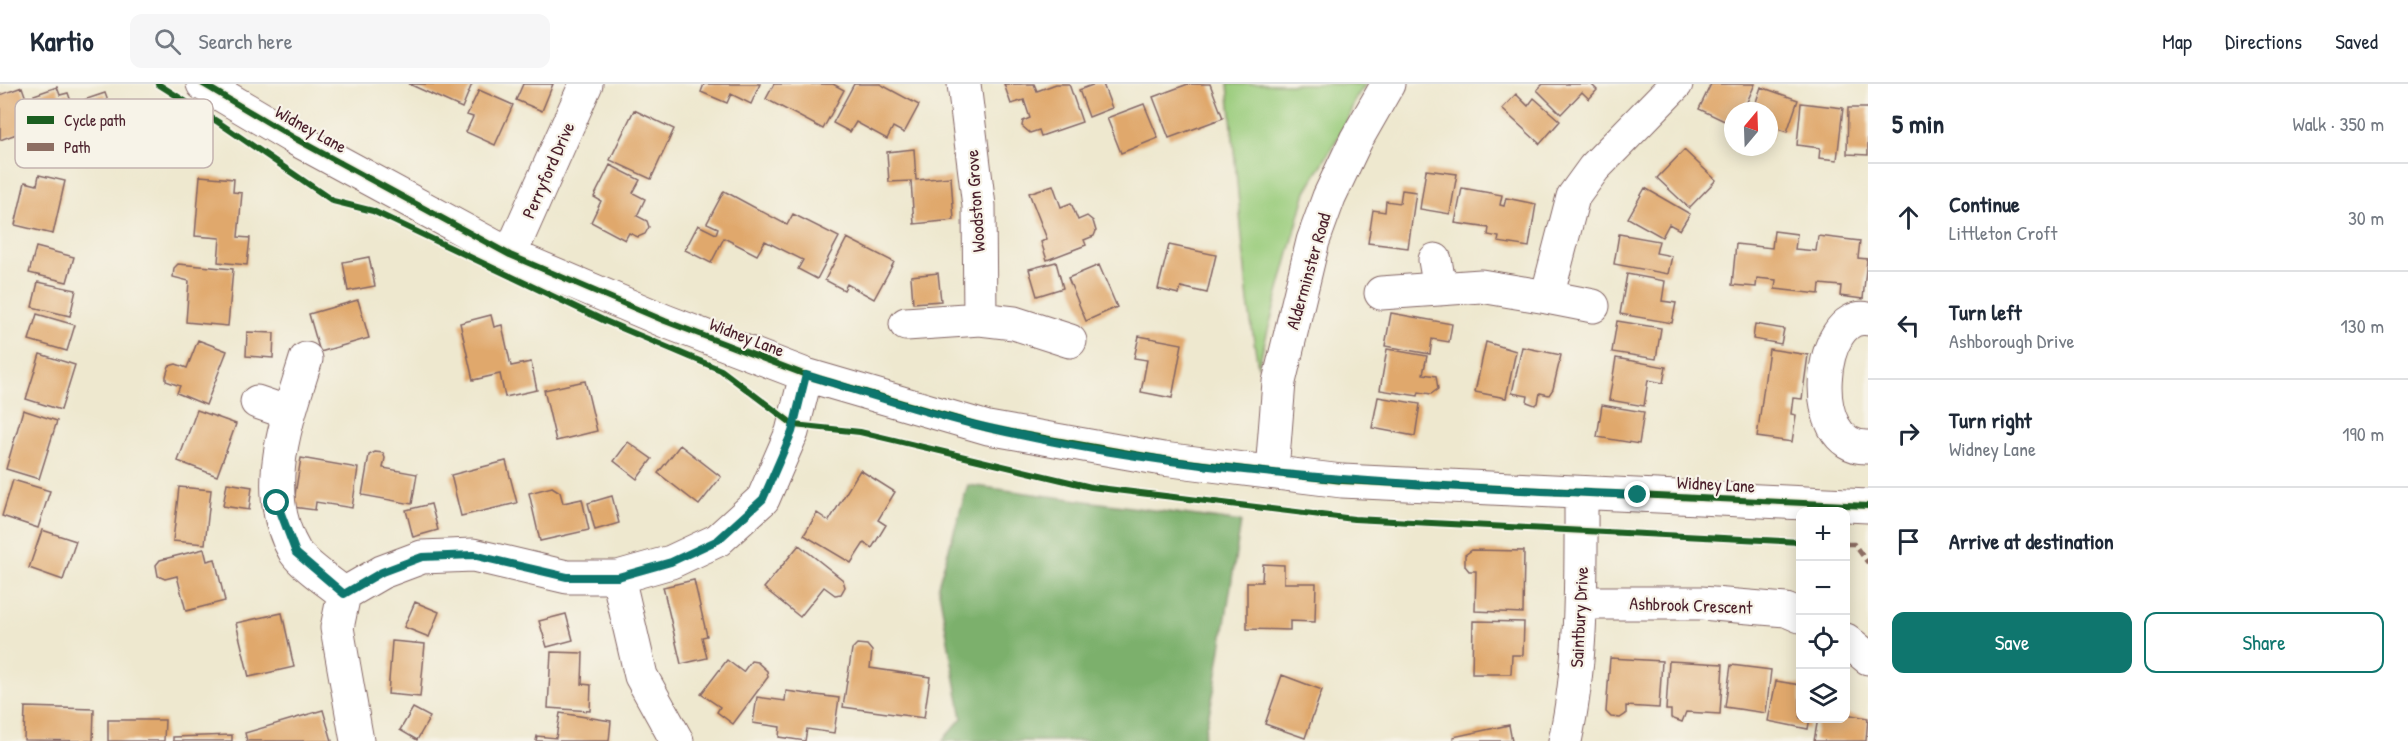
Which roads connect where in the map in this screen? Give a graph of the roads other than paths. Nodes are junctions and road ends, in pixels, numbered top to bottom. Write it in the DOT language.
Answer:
graph roads {
  1 [pos="203,84"];
  2 [pos="586,84"];
  3 [pos="964,84"];
  4 [pos="1676,84"];
  5 [pos="1382,86"];
  6 [pos="510,255"];
  7 [pos="1381,293"];
  8 [pos="1547,297"];
  9 [pos="1593,306"];
  10 [pos="980,319"];
  11 [pos="1868,319"];
  12 [pos="906,324"];
  13 [pos="1070,341"];
  14 [pos="306,359"];
  15 [pos="806,375"];
  16 [pos="257,402"];
  17 [pos="289,413"];
  18 [pos="1868,447"];
  19 [pos="1272,471"];
  20 [pos="1581,493"];
  21 [pos="1865,510"];
  22 [pos="618,577"];
  23 [pos="344,594"];
  24 [pos="1581,603"];
  25 [pos="1798,615"];
  26 [pos="1850,644"];
  27 [pos="1868,658"];
  28 [pos="357,741"];
  29 [pos="677,741"];
  30 [pos="1565,741"];
  1 -- 6 [label="street, Widney Lane"];
  2 -- 6 [label="street, Perryford Drive"];
  3 -- 10 [label="street, Woodston Grove"];
  4 -- 8 [label="street"];
  5 -- 19 [label="street, Alderminster Road"];
  6 -- 15 [label="street, Widney Lane"];
  7 -- 8 [label="street"];
  8 -- 9 [label="street"];
  10 -- 12 [label="street"];
  10 -- 13 [label="street"];
  11 -- 18 [label="street"];
  14 -- 17 [label="street"];
  15 -- 19 [label="street, Widney Lane"];
  15 -- 22 [label="street"];
  16 -- 17 [label="street"];
  17 -- 23 [label="street"];
  19 -- 20 [label="street, Widney Lane"];
  20 -- 21 [label="street, Widney Lane"];
  20 -- 24 [label="street, Saintbury Drive"];
  22 -- 23 [label="street"];
  22 -- 29 [label="street"];
  23 -- 28 [label="street"];
  24 -- 25 [label="street, Ashbrook Crescent"];
  24 -- 30 [label="street, Saintbury Drive"];
  26 -- 27 [label="street"];
}
